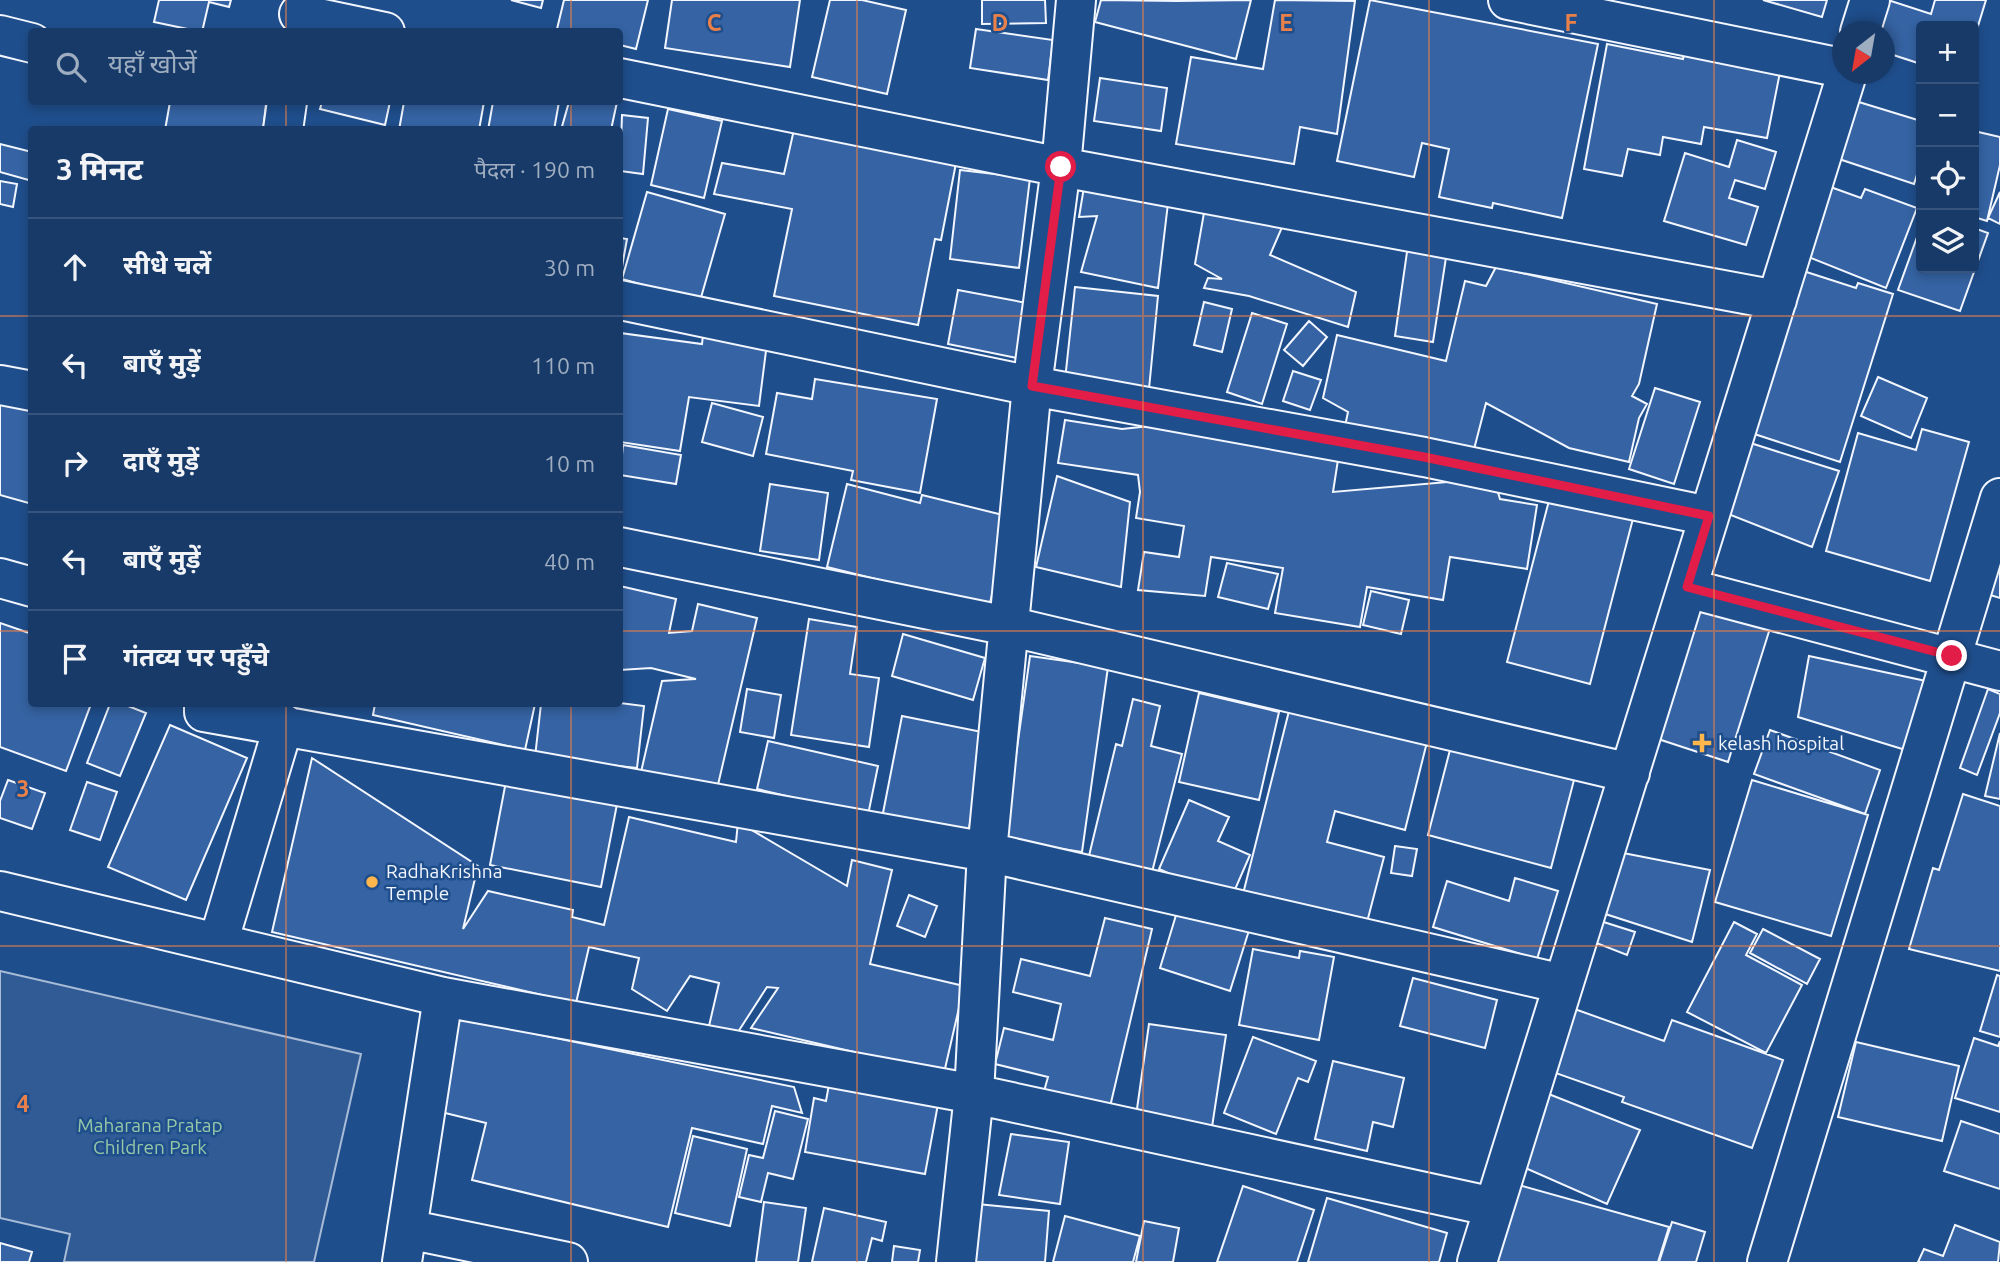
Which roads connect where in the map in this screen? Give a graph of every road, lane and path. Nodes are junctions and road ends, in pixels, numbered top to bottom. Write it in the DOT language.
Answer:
graph roads {
  1 [pos="1076,0"];
  2 [pos="1508,0"];
  3 [pos="1870,0"];
  4 [pos="299,15"];
  5 [pos="1863,21"];
  6 [pos="365,28"];
  7 [pos="0,35"];
  8 [pos="28,42"];
  9 [pos="1832,66"];
  10 [pos="623,79"];
  11 [pos="1844,84"];
  12 [pos="1061,167"];
  13 [pos="1777,300"];
  14 [pos="623,301"];
  15 [pos="0,386"];
  16 [pos="1032,386"];
  17 [pos="28,390"];
  18 [pos="2000,498"];
  19 [pos="1709,516"];
  20 [pos="623,548"];
  21 [pos="0,578"];
  22 [pos="28,586"];
  23 [pos="1687,587"];
  24 [pos="1008,626"];
  25 [pos="1952,656"];
  26 [pos="2000,671"];
  27 [pos="205,707"];
  28 [pos="284,724"];
  29 [pos="1630,772"];
  30 [pos="987,852"];
  31 [pos="0,891"];
  32 [pos="218,943"];
  33 [pos="1563,984"];
  34 [pos="443,997"];
  35 [pos="974,1094"];
  36 [pos="1494,1207"];
  37 [pos="405,1245"];
  38 [pos="568,1262"];
  39 [pos="956,1262"];
  40 [pos="1477,1262"];
  41 [pos="1767,1262"];
  1 -- 12 [label="street"];
  2 -- 9 [label="street"];
  3 -- 5 [label="street"];
  4 -- 6 [label="street"];
  7 -- 8 [label="street"];
  10 -- 12 [label="street"];
  11 -- 13 [label="street"];
  12 -- 13 [label="street"];
  12 -- 16 [label="street"];
  13 -- 19 [label="street"];
  14 -- 16 [label="street"];
  15 -- 17 [label="street"];
  16 -- 19 [label="street"];
  16 -- 24 [label="street"];
  18 -- 25 [label="street"];
  19 -- 23 [label="street"];
  20 -- 24 [label="street"];
  21 -- 22 [label="street"];
  23 -- 25 [label="street"];
  23 -- 29 [label="street"];
  24 -- 29 [label="street"];
  24 -- 30 [label="street"];
  25 -- 26 [label="street"];
  25 -- 41 [label="street"];
  27 -- 28 [label="street"];
  28 -- 30 [label="street"];
  28 -- 32 [label="street"];
  29 -- 33 [label="street"];
  30 -- 33 [label="street"];
  30 -- 35 [label="street"];
  31 -- 32 [label="street"];
  32 -- 34 [label="street"];
  33 -- 36 [label="street"];
  34 -- 35 [label="street"];
  34 -- 37 [label="street"];
  35 -- 36 [label="street"];
  35 -- 39 [label="street"];
  36 -- 40 [label="street"];
  37 -- 38 [label="street"];
}
